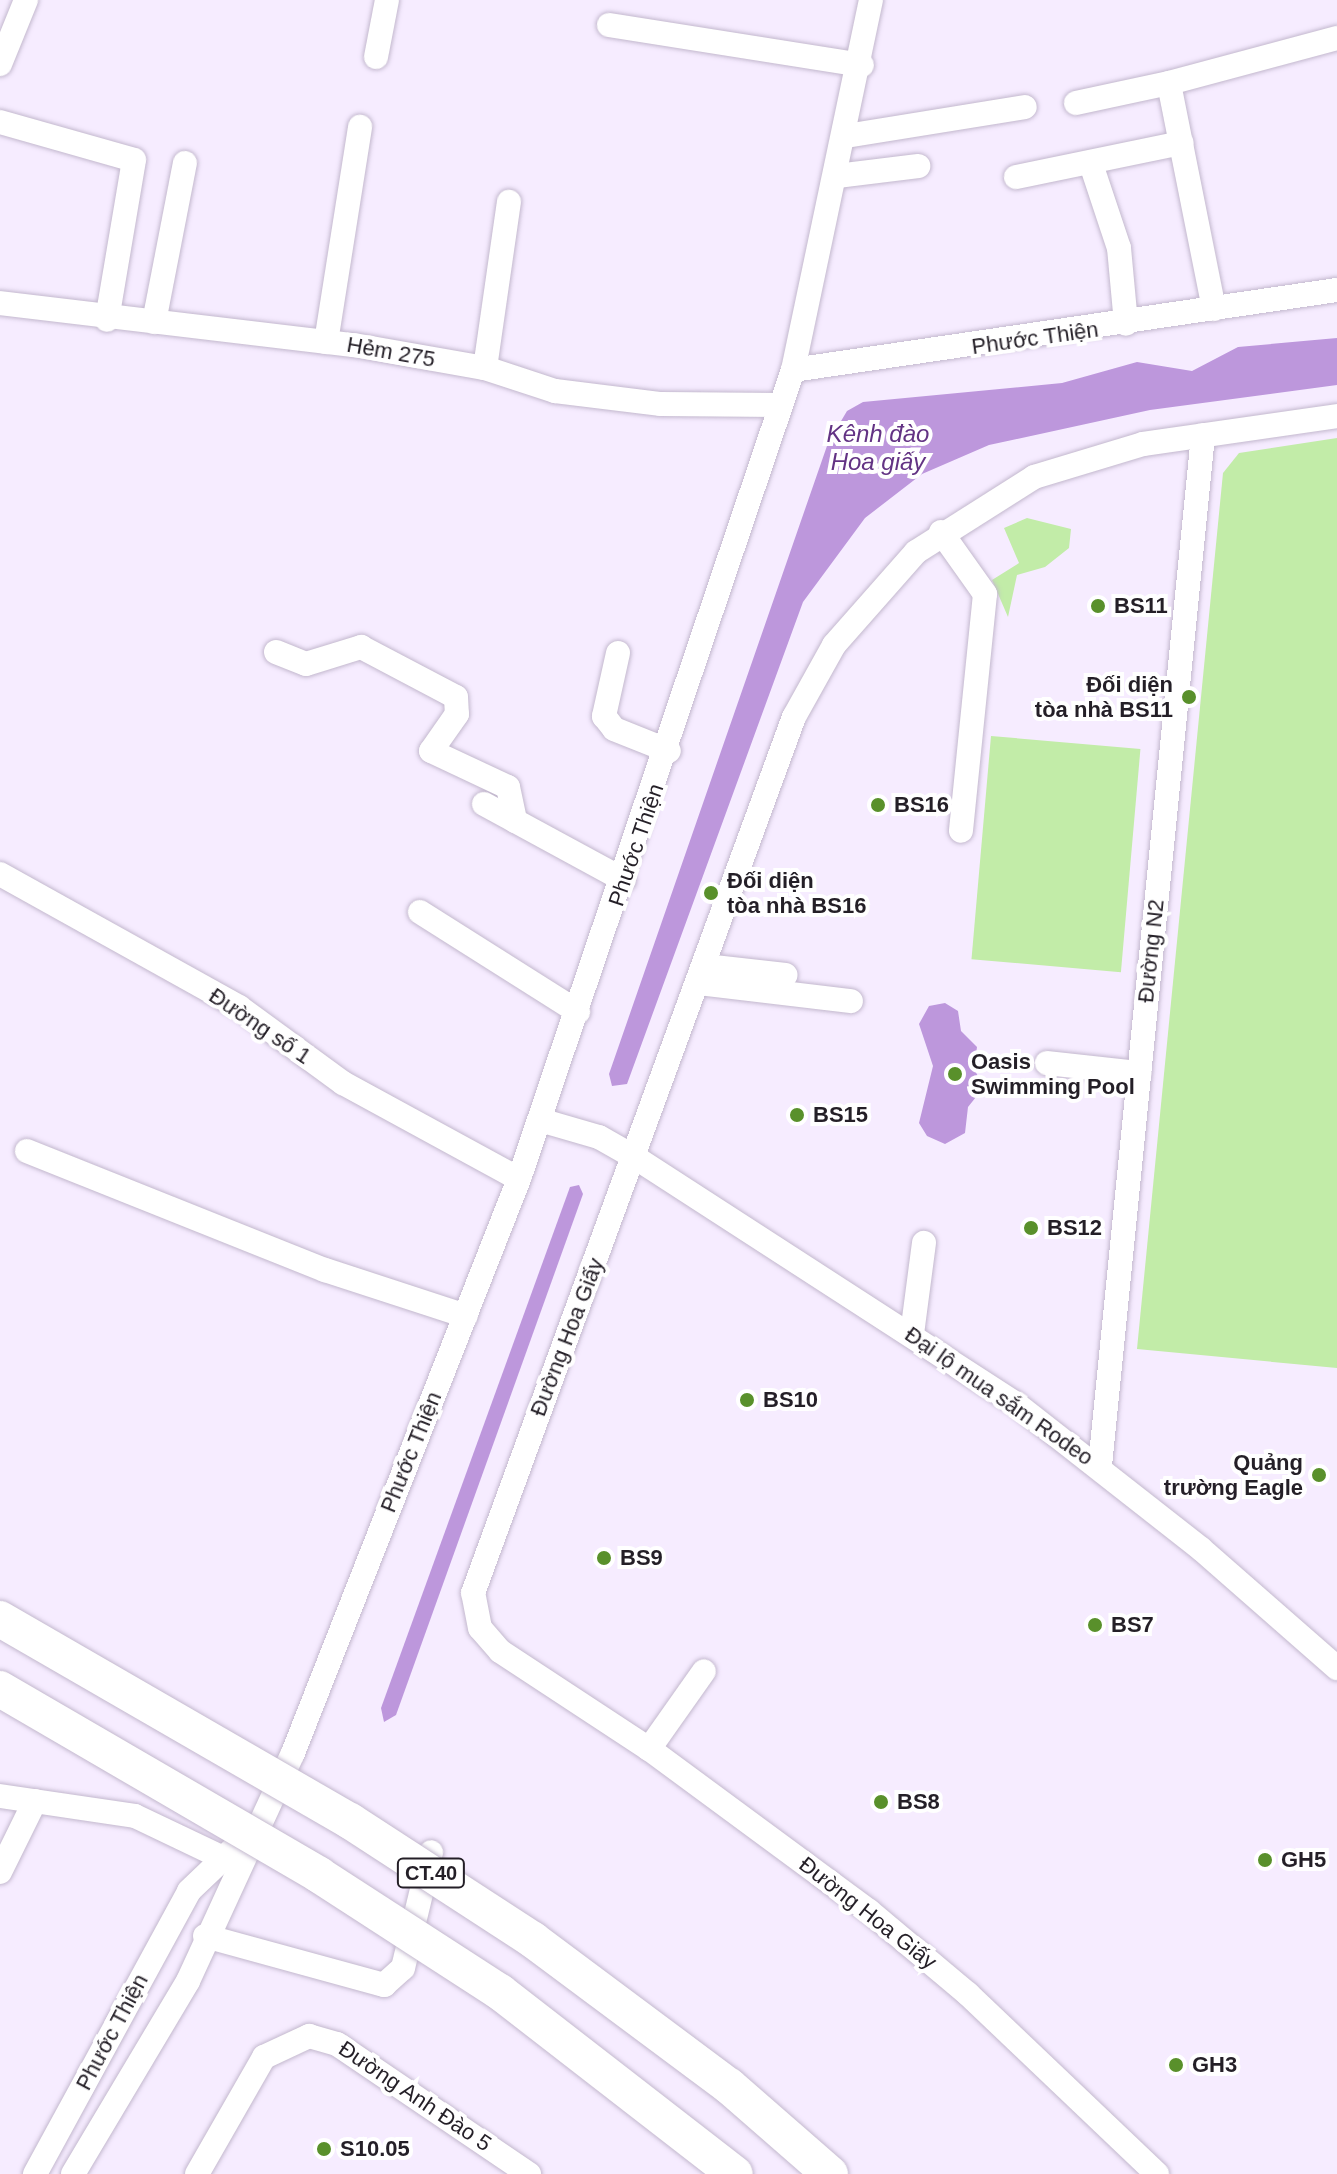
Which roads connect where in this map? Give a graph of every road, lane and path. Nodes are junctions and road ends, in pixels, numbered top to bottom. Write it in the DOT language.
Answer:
graph roads {
  1 [pos="26,0"];
  2 [pos="387,0"];
  3 [pos="871,0"];
  4 [pos="609,25"];
  5 [pos="1337,38"];
  6 [pos="376,57"];
  7 [pos="0,64"];
  8 [pos="862,65"];
  9 [pos="1169,83"];
  10 [pos="1076,103"];
  11 [pos="1025,107"];
  12 [pos="0,122"];
  13 [pos="360,127"];
  14 [pos="846,136"];
  15 [pos="1182,143"];
  16 [pos="185,163"];
  17 [pos="918,166"];
  18 [pos="1092,167"];
  19 [pos="837,176"];
  20 [pos="1016,177"];
  21 [pos="509,202"];
  22 [pos="1337,290"];
  23 [pos="0,303"];
  24 [pos="1214,309"];
  25 [pos="107,320"];
  26 [pos="154,322"];
  27 [pos="1126,324"];
  28 [pos="326,342"];
  29 [pos="485,368"];
  30 [pos="793,370"];
  31 [pos="780,405"];
  32 [pos="1337,416"];
  33 [pos="1203,435"];
  34 [pos="941,532"];
  35 [pos="276,652"];
  36 [pos="618,653"];
  37 [pos="669,751"];
  38 [pos="484,804"];
  39 [pos="515,821"];
  40 [pos="961,831"];
  41 [pos="0,874"];
  42 [pos="624,880"];
  43 [pos="420,912"];
  44 [pos="702,974"];
  45 [pos="786,975"];
  46 [pos="851,1001"];
  47 [pos="578,1012"];
  48 [pos="1047,1063"];
  49 [pos="1139,1073"];
  50 [pos="540,1120"];
  51 [pos="27,1151"];
  52 [pos="636,1158"];
  53 [pos="519,1179"];
  54 [pos="924,1243"];
  55 [pos="466,1316"];
  56 [pos="912,1334"];
  57 [pos="1100,1466"];
  58 [pos="0,1619"];
  59 [pos="1337,1668"];
  60 [pos="704,1671"];
  61 [pos="0,1689"];
  62 [pos="649,1749"];
  63 [pos="0,1796"];
  64 [pos="35,1801"];
  65 [pos="260,1824"];
  66 [pos="431,1852"];
  67 [pos="221,1857"];
  68 [pos="0,1872"];
  69 [pos="205,1936"];
  70 [pos="35,2174"];
  71 [pos="73,2174"];
  72 [pos="197,2174"];
  73 [pos="529,2174"];
  74 [pos="735,2174"];
  75 [pos="830,2174"];
  76 [pos="1157,2174"];
  1 -- 7 [label="street"];
  2 -- 6 [label="street"];
  3 -- 8 [label="street"];
  4 -- 8 [label="street"];
  5 -- 9 [label="street"];
  8 -- 14 [label="street"];
  9 -- 10 [label="street"];
  9 -- 15 [label="street"];
  11 -- 14 [label="street"];
  12 -- 25 [label="street"];
  13 -- 28 [label="street"];
  14 -- 19 [label="street"];
  15 -- 18 [label="street"];
  15 -- 24 [label="street"];
  16 -- 26 [label="street"];
  17 -- 19 [label="street"];
  18 -- 20 [label="street"];
  18 -- 27 [label="street"];
  19 -- 30 [label="street"];
  21 -- 29 [label="street"];
  22 -- 24 [label="street, Phước Thiện"];
  23 -- 25 [label="street, Hẻm 275"];
  24 -- 27 [label="street, Phước Thiện"];
  25 -- 26 [label="street, Hẻm 275"];
  26 -- 28 [label="street, Hẻm 275"];
  27 -- 30 [label="street, Phước Thiện"];
  28 -- 29 [label="street, Hẻm 275"];
  29 -- 31 [label="street, Hẻm 275"];
  30 -- 31 [label="street, Phước Thiện"];
  31 -- 37 [label="street, Phước Thiện"];
  32 -- 33 [label="street, Đường Hoa Giấy"];
  33 -- 34 [label="street, Đường Hoa Giấy"];
  33 -- 49 [label="street, Đường N2"];
  34 -- 40 [label="street"];
  34 -- 44 [label="street, Đường Hoa Giấy"];
  35 -- 39 [label="street"];
  36 -- 37 [label="street"];
  37 -- 42 [label="street, Phước Thiện"];
  38 -- 39 [label="street"];
  39 -- 42 [label="street"];
  41 -- 53 [label="street, Đường số 1"];
  42 -- 47 [label="street, Phước Thiện"];
  43 -- 47 [label="street"];
  44 -- 45 [label="street"];
  44 -- 46 [label="street"];
  44 -- 52 [label="street, Đường Hoa Giấy"];
  47 -- 50 [label="street, Phước Thiện"];
  48 -- 49 [label="street"];
  49 -- 57 [label="street, Đường N2"];
  50 -- 52 [label="street, Đại lộ mua sắm Rodeo"];
  50 -- 53 [label="street, Phước Thiện"];
  51 -- 55 [label="street"];
  52 -- 56 [label="street, Đại lộ mua sắm Rodeo"];
  52 -- 62 [label="street, Đường Hoa Giấy"];
  53 -- 55 [label="street, Phước Thiện"];
  54 -- 56 [label="street"];
  55 -- 65 [label="street, Phước Thiện"];
  56 -- 57 [label="street, Đại lộ mua sắm Rodeo"];
  57 -- 59 [label="street, Đại lộ mua sắm Rodeo"];
  58 -- 75 [label="highway, CT.40, bridge"];
  60 -- 62 [label="street"];
  61 -- 74 [label="highway, CT.40, bridge"];
  62 -- 76 [label="street, Đường Hoa Giấy"];
  63 -- 64 [label="street"];
  64 -- 67 [label="street"];
  64 -- 68 [label="street"];
  65 -- 67 [label="street, Phước Thiện"];
  65 -- 69 [label="street, Phước Thiện"];
  66 -- 69 [label="street"];
  67 -- 70 [label="street, Phước Thiện"];
  69 -- 71 [label="street, Phước Thiện"];
  72 -- 73 [label="street, Đường Anh Đào 5"];
}
